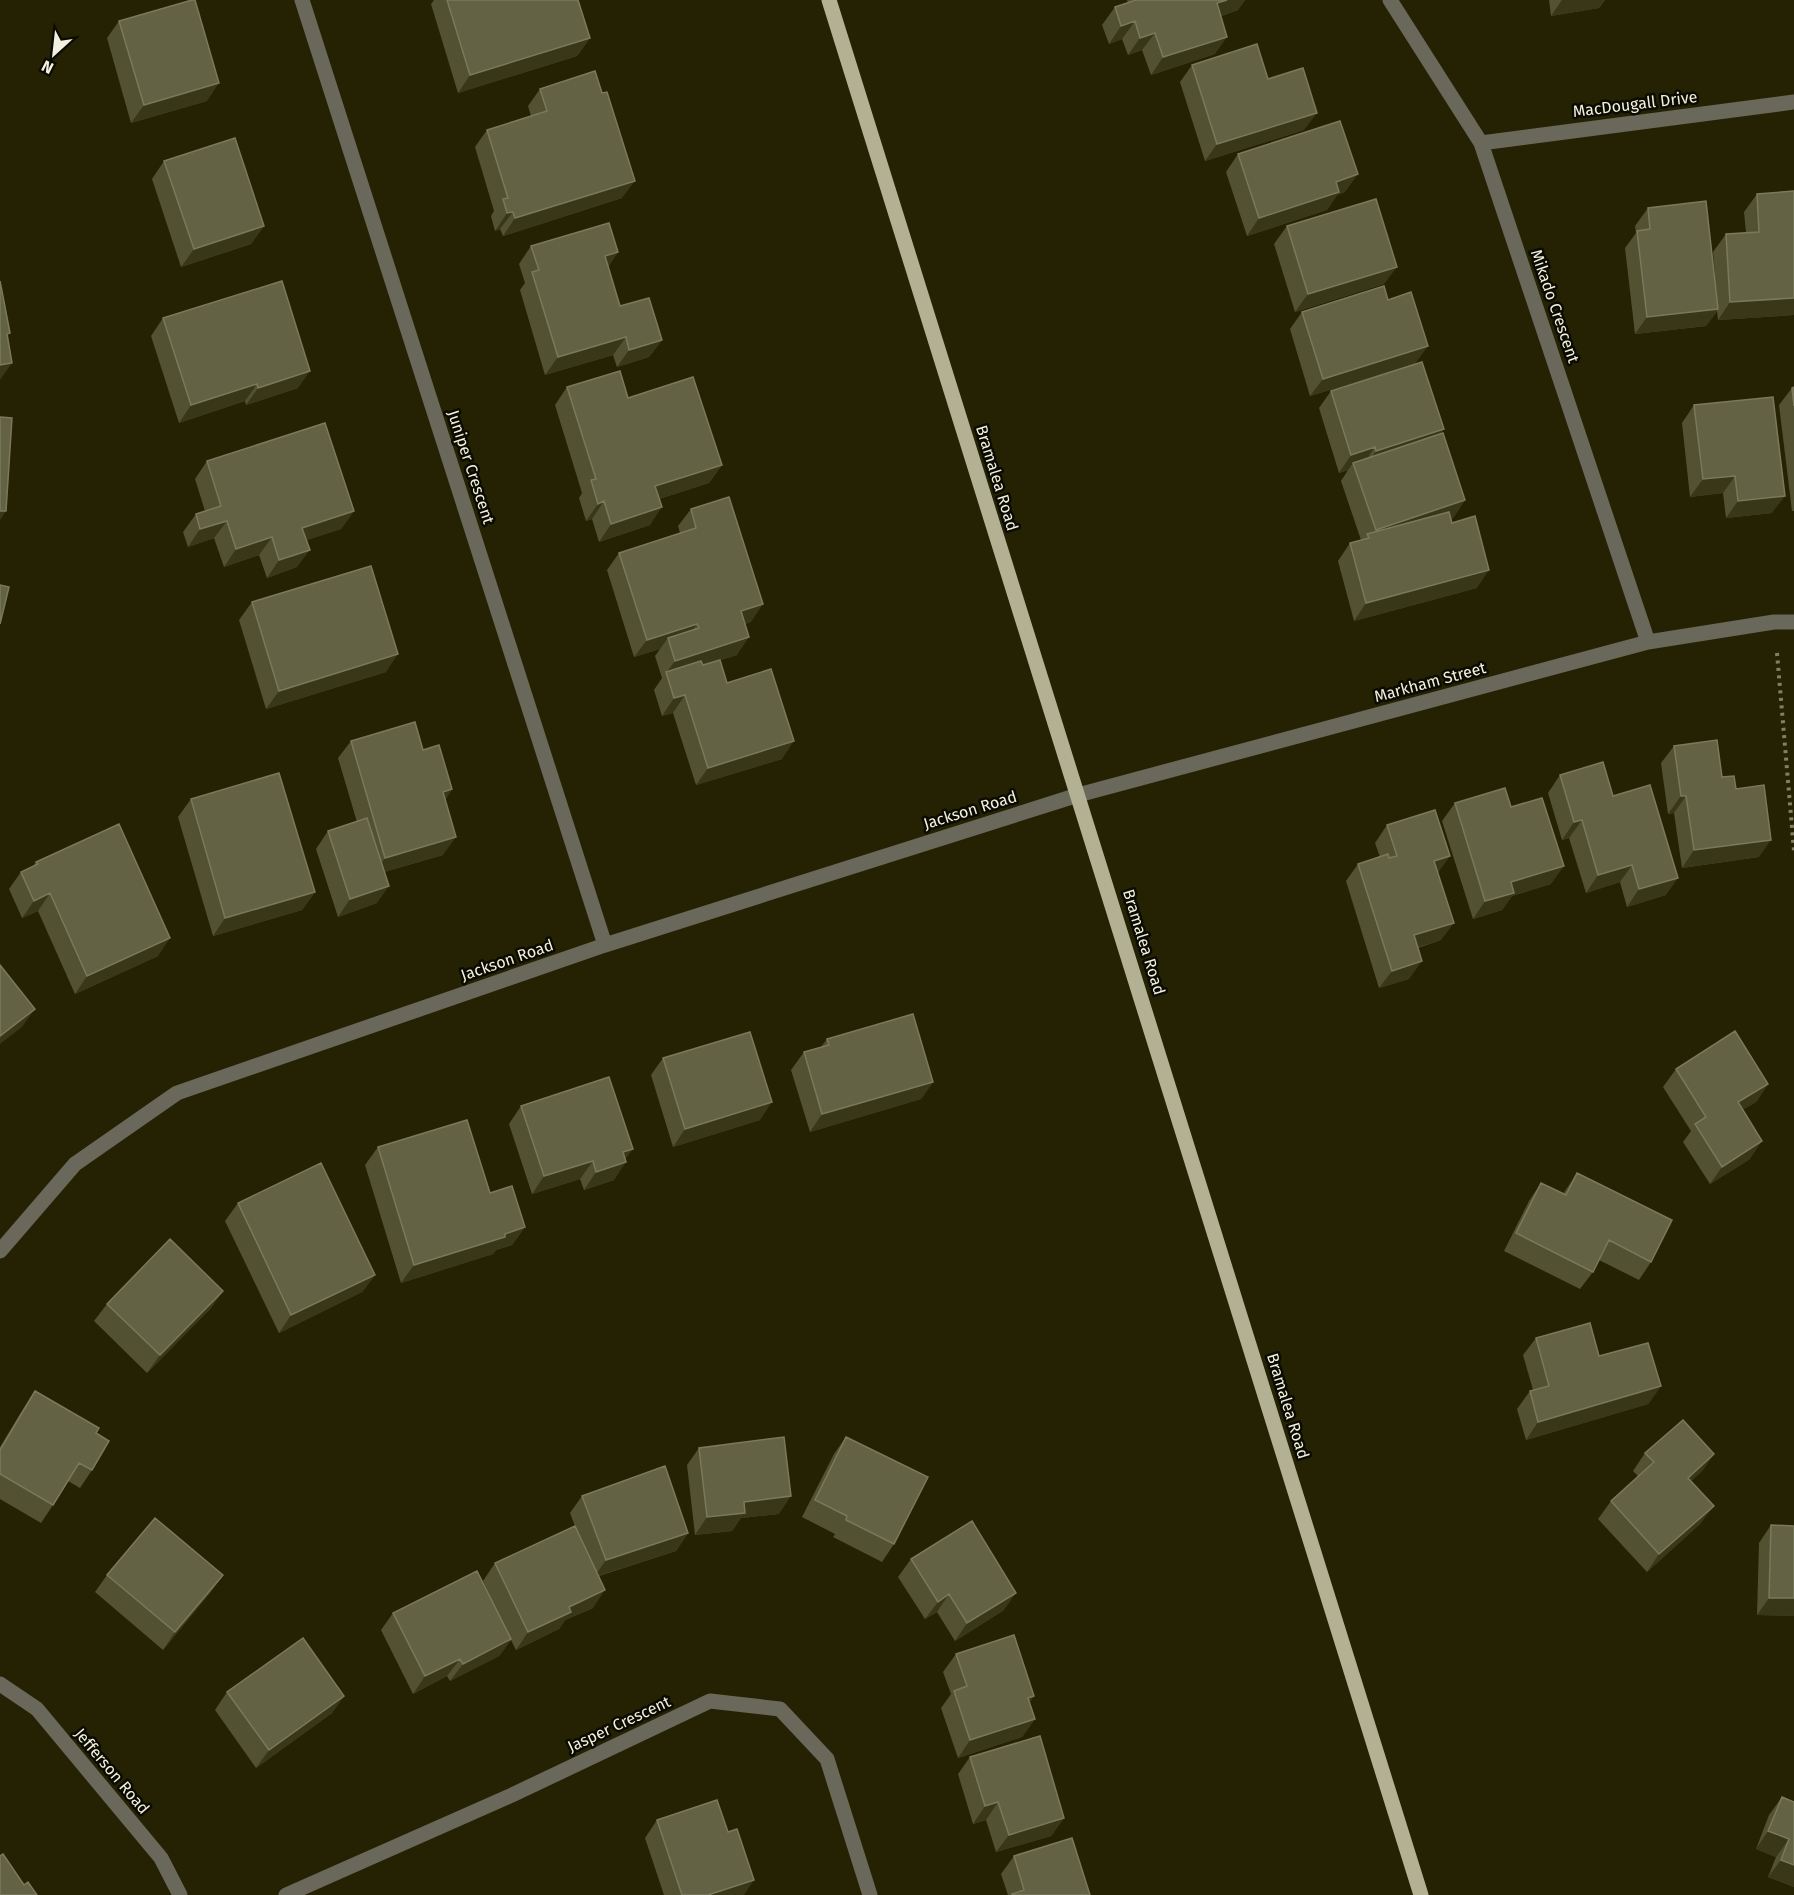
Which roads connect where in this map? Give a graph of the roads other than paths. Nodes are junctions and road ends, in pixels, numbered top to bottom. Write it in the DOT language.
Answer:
graph roads {
  1 [pos="302,0"];
  2 [pos="829,0"];
  3 [pos="1390,0"];
  4 [pos="1794,102"];
  5 [pos="1481,143"];
  6 [pos="1794,622"];
  7 [pos="1648,642"];
  8 [pos="1078,795"];
  9 [pos="605,945"];
  10 [pos="0,1251"];
  11 [pos="0,1684"];
  12 [pos="180,1895"];
  13 [pos="286,1895"];
  14 [pos="870,1895"];
  15 [pos="1421,1895"];
  1 -- 9 [label="street, Juniper Crescent"];
  2 -- 8 [label="main road, Bramalea Road"];
  3 -- 5 [label="street, Mikado Crescent"];
  4 -- 5 [label="street, MacDougall Drive"];
  5 -- 7 [label="street, Mikado Crescent"];
  6 -- 7 [label="street, Markham Street"];
  7 -- 8 [label="street, Markham Street"];
  8 -- 9 [label="street, Jackson Road"];
  8 -- 15 [label="main road, Bramalea Road"];
  9 -- 10 [label="street, Jackson Road"];
  11 -- 12 [label="street, Jefferson Road"];
  13 -- 14 [label="street, Jasper Crescent"];
}
